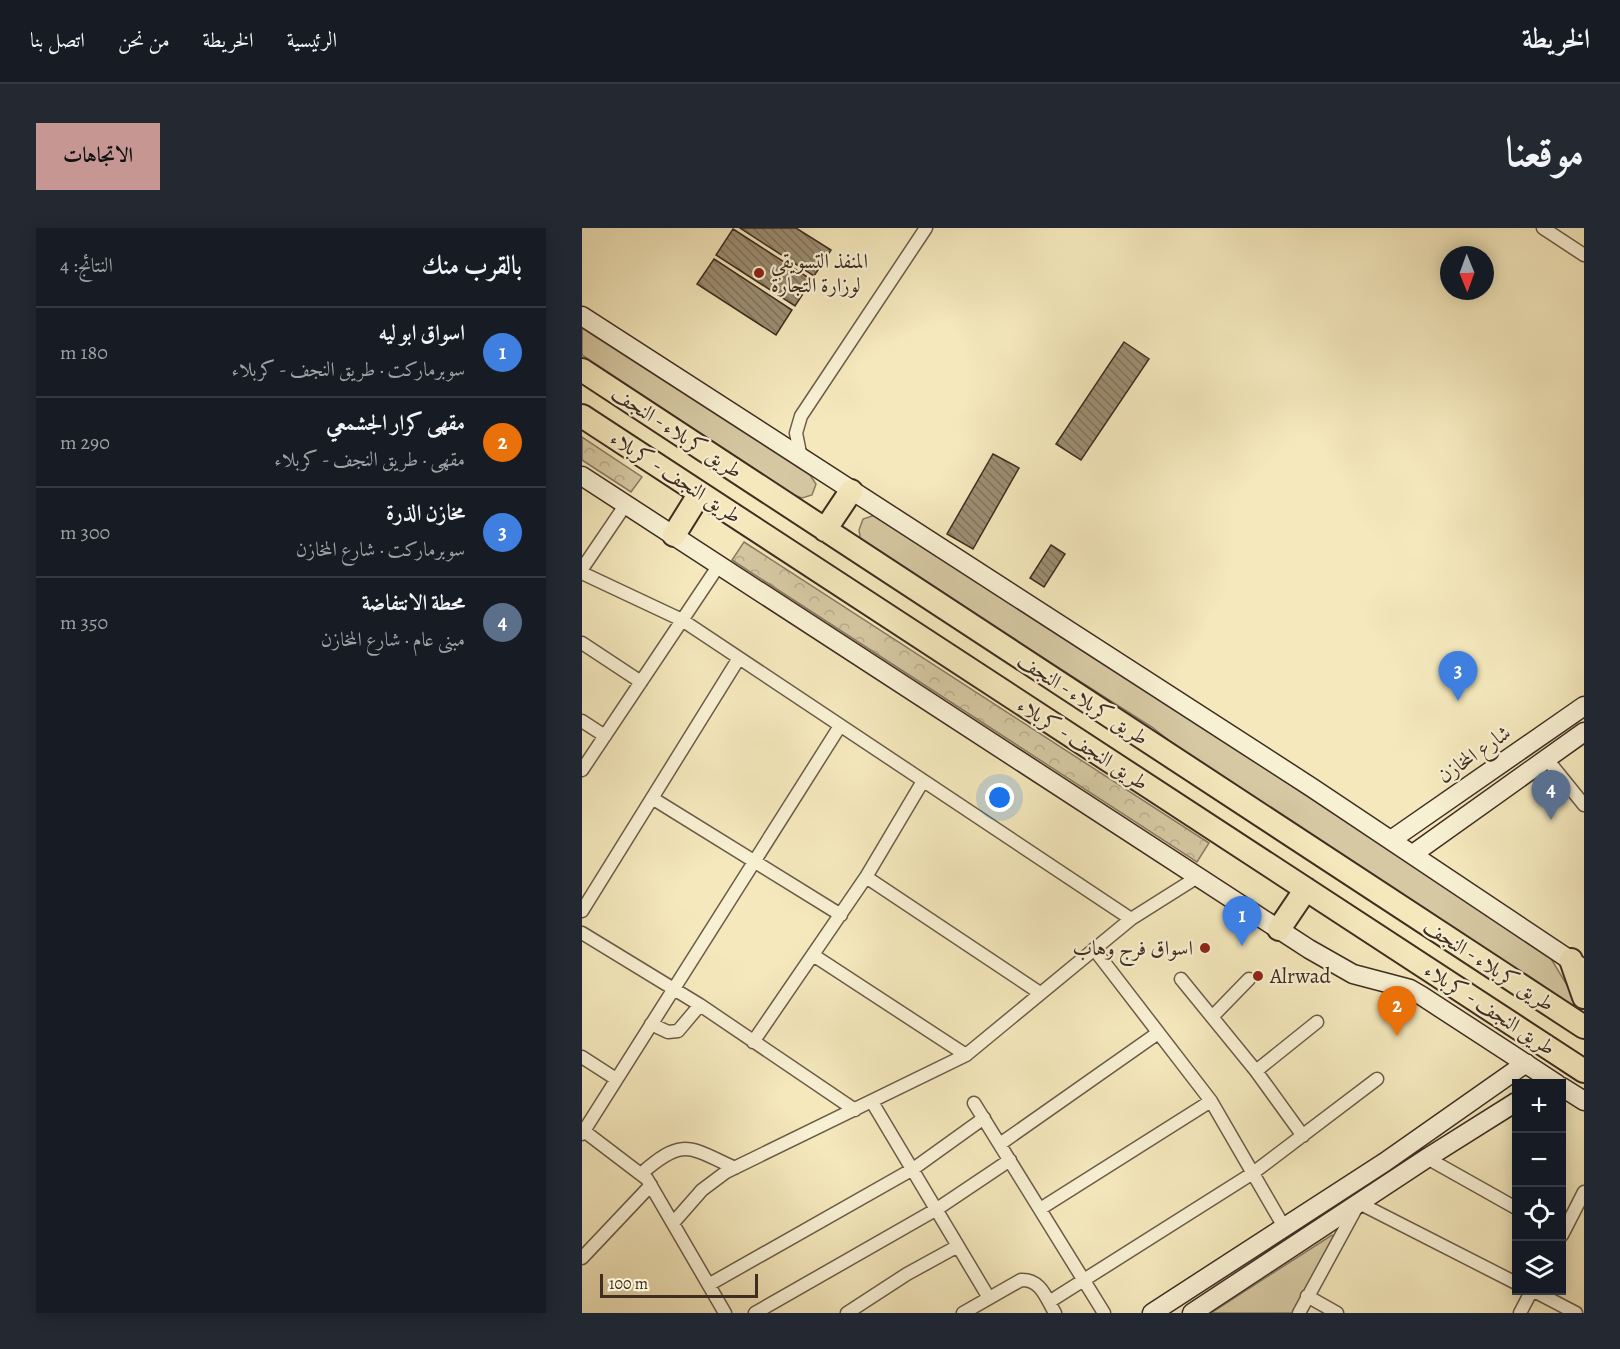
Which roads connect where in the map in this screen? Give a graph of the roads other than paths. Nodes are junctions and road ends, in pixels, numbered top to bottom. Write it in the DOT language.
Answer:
graph roads {
  1 [pos="926,228"];
  2 [pos="1543,228"];
  3 [pos="1584,255"];
  4 [pos="582,316"];
  5 [pos="582,370"];
  6 [pos="582,416"];
  7 [pos="801,459"];
  8 [pos="582,476"];
  9 [pos="851,491"];
  10 [pos="700,493"];
  11 [pos="626,504"];
  12 [pos="825,530"];
  13 [pos="674,535"];
  14 [pos="718,565"];
  15 [pos="582,571"];
  16 [pos="682,620"];
  17 [pos="582,643"];
  18 [pos="739,658"];
  19 [pos="641,682"];
  20 [pos="1584,706"];
  21 [pos="1101,712"];
  22 [pos="582,721"];
  23 [pos="840,726"];
  24 [pos="1584,732"];
  25 [pos="605,736"];
  26 [pos="1080,742"];
  27 [pos="1157,747"];
  28 [pos="1546,758"];
  29 [pos="582,770"];
  30 [pos="1488,772"];
  31 [pos="1135,777"];
  32 [pos="923,781"];
  33 [pos="1468,786"];
  34 [pos="1501,790"];
  35 [pos="652,798"];
  36 [pos="1481,805"];
  37 [pos="1584,805"];
  38 [pos="1391,840"];
  39 [pos="1413,854"];
  40 [pos="756,862"];
  41 [pos="866,877"];
  42 [pos="1196,878"];
  43 [pos="1306,889"];
  44 [pos="582,911"];
  45 [pos="841,915"];
  46 [pos="1131,919"];
  47 [pos="1279,929"];
  48 [pos="582,933"];
  49 [pos="1094,949"];
  50 [pos="813,955"];
  51 [pos="1577,964"];
  52 [pos="1180,979"];
  53 [pos="1249,979"];
  54 [pos="673,989"];
  55 [pos="1041,993"];
  56 [pos="1584,997"];
  57 [pos="700,1005"];
  58 [pos="1212,1017"];
  59 [pos="1317,1022"];
  60 [pos="651,1024"];
  61 [pos="1584,1027"];
  62 [pos="1158,1033"];
  63 [pos="753,1041"];
  64 [pos="966,1055"];
  65 [pos="582,1057"];
  66 [pos="1526,1063"];
  67 [pos="1256,1071"];
  68 [pos="1584,1071"];
  69 [pos="616,1079"];
  70 [pos="1377,1079"];
  71 [pos="1548,1079"];
  72 [pos="1566,1090"];
  73 [pos="1211,1101"];
  74 [pos="1584,1101"];
  75 [pos="872,1102"];
  76 [pos="974,1103"];
  77 [pos="1512,1105"];
  78 [pos="855,1110"];
  79 [pos="984,1118"];
  80 [pos="583,1132"];
  81 [pos="1302,1136"];
  82 [pos="1000,1144"];
  83 [pos="1427,1158"];
  84 [pos="1010,1160"];
  85 [pos="735,1168"];
  86 [pos="913,1169"];
  87 [pos="642,1173"];
  88 [pos="1254,1173"];
  89 [pos="651,1185"];
  90 [pos="1584,1192"];
  91 [pos="1359,1203"];
  92 [pos="1512,1206"];
  93 [pos="937,1209"];
  94 [pos="1040,1209"];
  95 [pos="673,1222"];
  96 [pos="1566,1226"];
  97 [pos="1284,1227"];
  98 [pos="958,1246"];
  99 [pos="582,1258"];
  100 [pos="1083,1278"];
  101 [pos="1512,1281"];
  102 [pos="710,1284"];
  103 [pos="1529,1295"];
  104 [pos="1542,1295"];
  105 [pos="1307,1296"];
  106 [pos="989,1298"];
  107 [pos="1048,1302"];
  108 [pos="723,1312"];
  109 [pos="755,1313"];
  110 [pos="847,1313"];
  111 [pos="963,1313"];
  112 [pos="1055,1313"];
  113 [pos="1104,1313"];
  114 [pos="1152,1313"];
  115 [pos="1192,1313"];
  116 [pos="1299,1313"];
  117 [pos="1337,1313"];
  118 [pos="1520,1313"];
  119 [pos="1576,1313"];
  1 -- 7 [label="street"];
  2 -- 3 [label="street"];
  4 -- 7 [label="main road"];
  5 -- 12 [label="highway, طريق كربلاء - النجف"];
  6 -- 10 [label="highway, طريق النجف - كربلاء"];
  7 -- 9 [label="main road"];
  8 -- 11 [label="main road"];
  9 -- 12 [label="highway"];
  9 -- 38 [label="main road"];
  10 -- 13 [label="highway"];
  10 -- 26 [label="highway, طريق النجف - كربلاء"];
  11 -- 13 [label="main road"];
  11 -- 15 [label="street"];
  12 -- 21 [label="highway, طريق كربلاء - النجف"];
  13 -- 14 [label="main road"];
  14 -- 16 [label="street"];
  14 -- 42 [label="main road"];
  15 -- 16 [label="street"];
  16 -- 18 [label="street"];
  16 -- 19 [label="street"];
  17 -- 19 [label="street"];
  18 -- 23 [label="street"];
  18 -- 35 [label="street"];
  19 -- 25 [label="street"];
  20 -- 30 [label="main road, شارع المخازن"];
  21 -- 26 [label="highway"];
  21 -- 27 [label="highway, طريق كربلاء - النجف"];
  22 -- 25 [label="street"];
  23 -- 32 [label="street"];
  23 -- 40 [label="street"];
  24 -- 28 [label="main road"];
  25 -- 29 [label="street"];
  26 -- 31 [label="highway, طريق النجف - كربلاء"];
  27 -- 31 [label="highway"];
  27 -- 61 [label="highway, طريق كربلاء - النجف"];
  28 -- 34 [label="main road"];
  28 -- 37 [label="street"];
  30 -- 33 [label="main road, شارع المخازن"];
  30 -- 34 [label="main road"];
  31 -- 43 [label="highway, طريق النجف - كربلاء"];
  32 -- 41 [label="street"];
  32 -- 46 [label="street"];
  33 -- 36 [label="main road"];
  33 -- 38 [label="main road, شارع المخازن"];
  34 -- 36 [label="main road"];
  35 -- 40 [label="street"];
  35 -- 44 [label="street"];
  36 -- 39 [label="main road"];
  38 -- 39 [label="main road"];
  39 -- 51 [label="main road"];
  40 -- 45 [label="street"];
  40 -- 54 [label="street"];
  41 -- 45 [label="street"];
  41 -- 55 [label="street"];
  42 -- 46 [label="street"];
  42 -- 47 [label="main road"];
  43 -- 47 [label="highway"];
  43 -- 68 [label="highway, طريق النجف - كربلاء"];
  45 -- 50 [label="street"];
  46 -- 49 [label="street"];
  47 -- 66 [label="main road"];
  48 -- 54 [label="street"];
  49 -- 55 [label="street"];
  49 -- 62 [label="street"];
  50 -- 63 [label="street"];
  50 -- 64 [label="street"];
  51 -- 56 [label="highway"];
  52 -- 58 [label="street"];
  53 -- 58 [label="street"];
  54 -- 57 [label="street"];
  54 -- 60 [label="street"];
  55 -- 64 [label="street"];
  57 -- 60 [label="street"];
  57 -- 63 [label="street"];
  58 -- 67 [label="street"];
  59 -- 67 [label="street"];
  60 -- 69 [label="street"];
  62 -- 73 [label="street"];
  62 -- 82 [label="street"];
  63 -- 78 [label="street"];
  64 -- 75 [label="street"];
  65 -- 69 [label="street"];
  66 -- 71 [label="main road"];
  66 -- 97 [label="main road"];
  67 -- 81 [label="street"];
  69 -- 80 [label="street"];
  70 -- 81 [label="street"];
  72 -- 74 [label="main road"];
  73 -- 88 [label="street"];
  73 -- 94 [label="street"];
  75 -- 78 [label="street"];
  75 -- 86 [label="street"];
  76 -- 79 [label="street"];
  77 -- 83 [label="main road"];
  78 -- 85 [label="street"];
  79 -- 82 [label="street"];
  79 -- 86 [label="street"];
  80 -- 87 [label="street"];
  81 -- 88 [label="street"];
  82 -- 84 [label="street"];
  83 -- 91 [label="main road"];
  83 -- 92 [label="street"];
  84 -- 93 [label="street"];
  84 -- 94 [label="street"];
  85 -- 87 [label="street"];
  85 -- 95 [label="street"];
  86 -- 93 [label="street"];
  86 -- 102 [label="street"];
  87 -- 89 [label="street"];
  88 -- 97 [label="street"];
  88 -- 100 [label="street"];
  89 -- 95 [label="street"];
  89 -- 99 [label="street"];
  90 -- 96 [label="street"];
  91 -- 101 [label="street"];
  91 -- 105 [label="street"];
  91 -- 115 [label="main road"];
  93 -- 98 [label="street"];
  93 -- 109 [label="street"];
  94 -- 100 [label="street"];
  95 -- 102 [label="street"];
  97 -- 114 [label="main road"];
  98 -- 106 [label="street"];
  98 -- 110 [label="street"];
  100 -- 107 [label="street"];
  100 -- 113 [label="street"];
  102 -- 108 [label="street"];
  103 -- 118 [label="street"];
  104 -- 119 [label="street"];
  105 -- 116 [label="street"];
  105 -- 117 [label="street"];
  106 -- 107 [label="street"];
  106 -- 111 [label="street"];
  107 -- 112 [label="street"];
}
